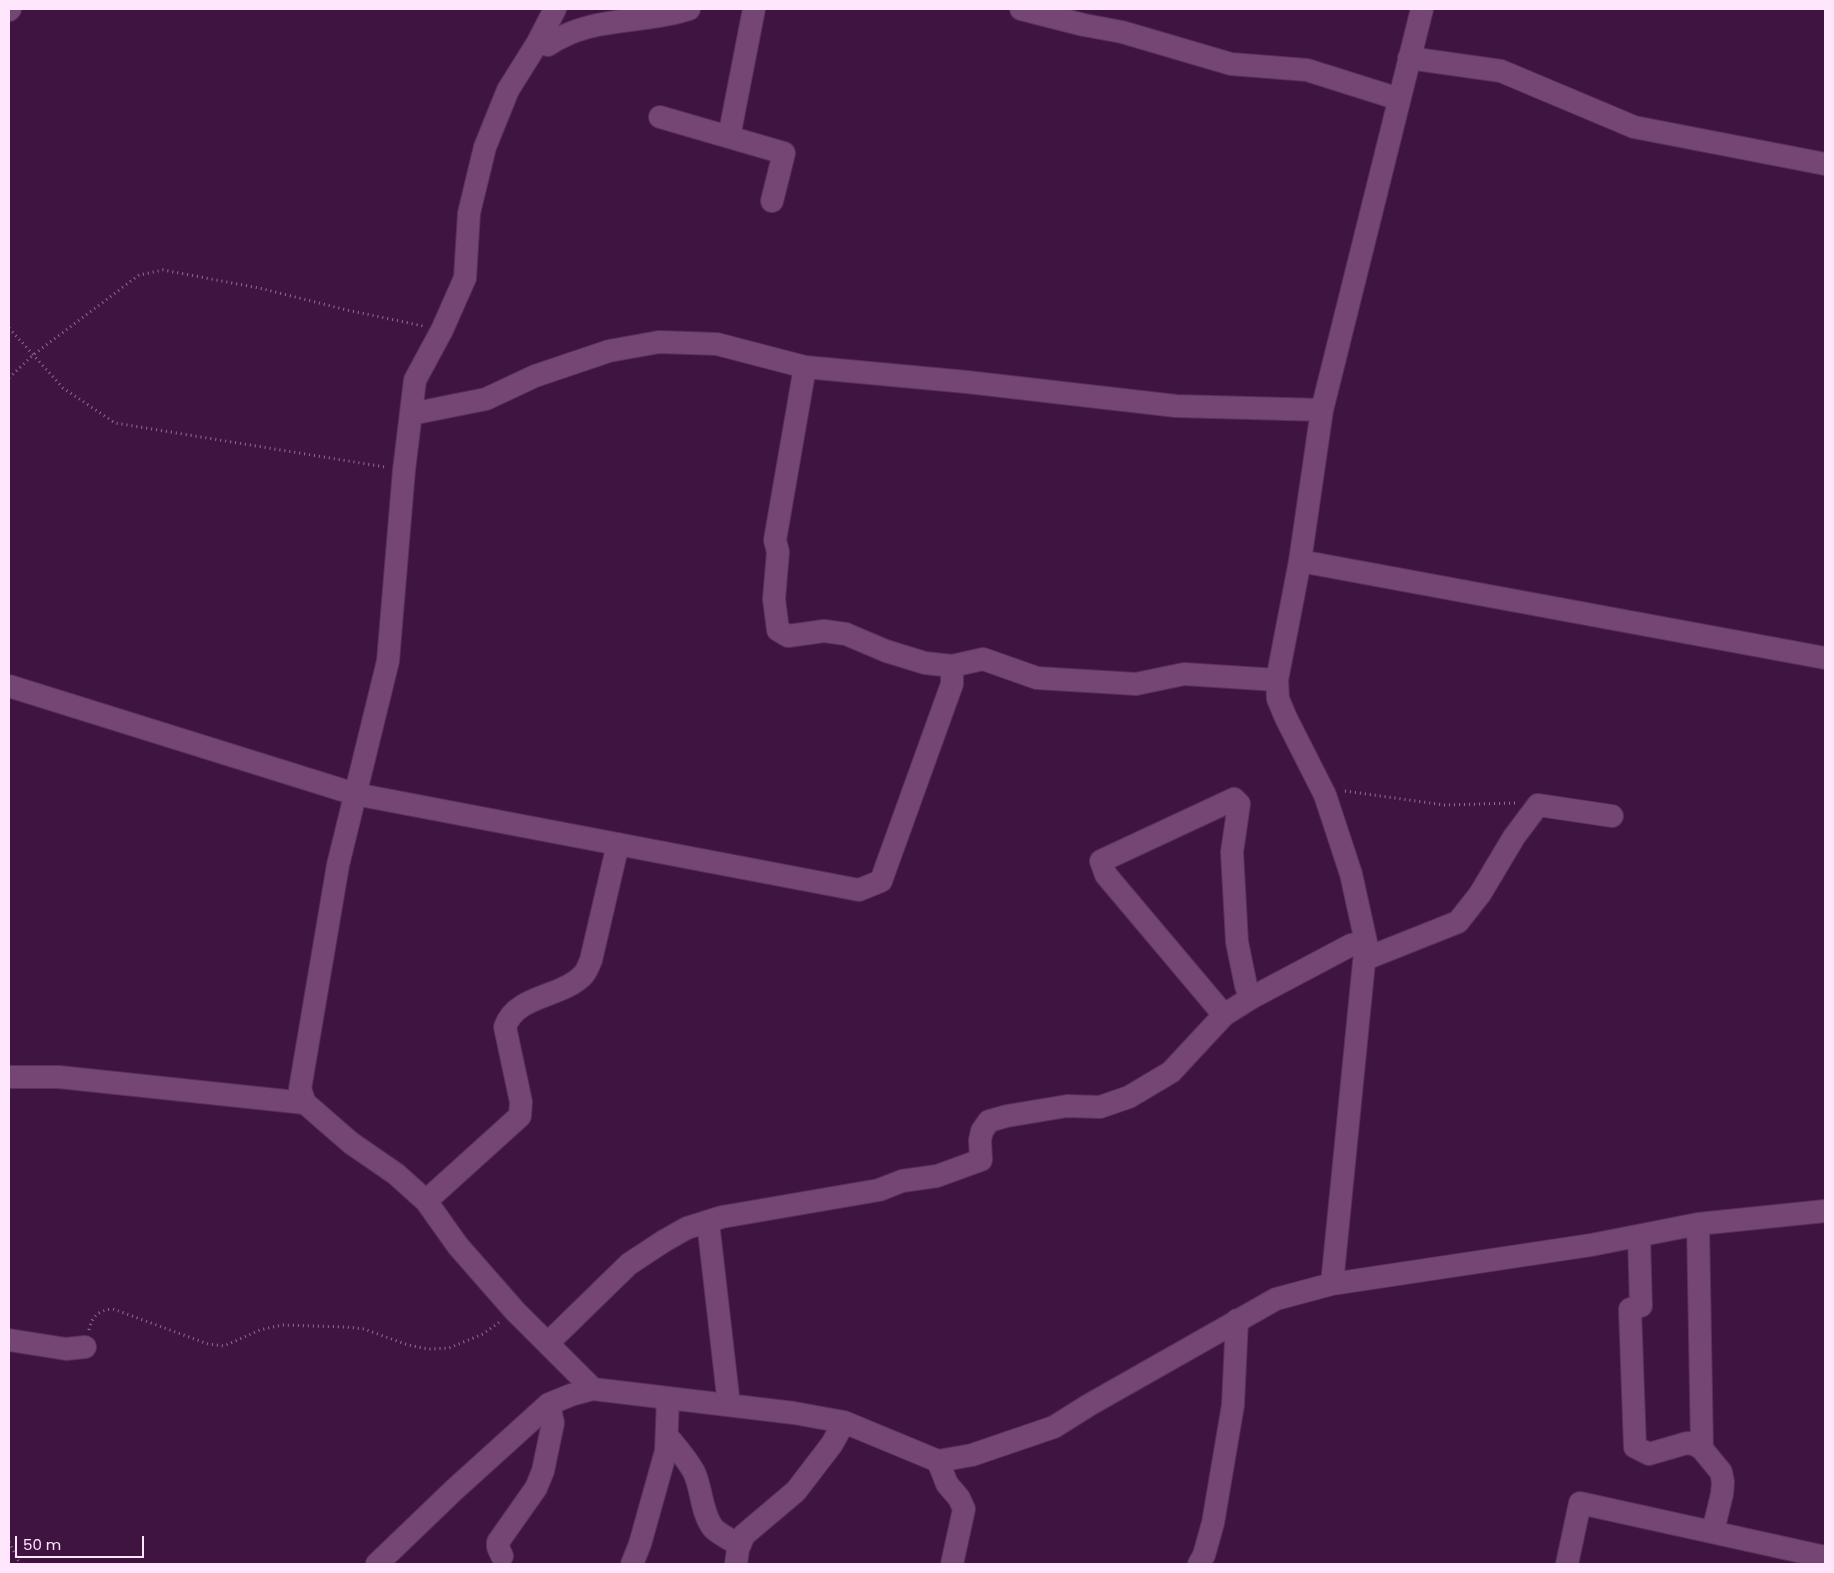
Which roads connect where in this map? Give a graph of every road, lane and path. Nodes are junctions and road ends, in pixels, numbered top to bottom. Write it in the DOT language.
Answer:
graph roads {
  1 [pos="554,9"];
  2 [pos="689,9"];
  3 [pos="754,9"];
  4 [pos="1021,9"];
  5 [pos="1422,9"];
  6 [pos="538,42"];
  7 [pos="1409,58"];
  8 [pos="1399,99"];
  9 [pos="660,117"];
  10 [pos="729,137"];
  11 [pos="1825,164"];
  12 [pos="772,201"];
  13 [pos="9,328"];
  14 [pos="442,330"];
  15 [pos="33,355"];
  16 [pos="805,367"];
  17 [pos="9,378"];
  18 [pos="1322,410"];
  19 [pos="411,414"];
  20 [pos="404,470"];
  21 [pos="1300,561"];
  22 [pos="1825,658"];
  23 [pos="952,666"];
  24 [pos="1276,680"];
  25 [pos="9,686"];
  26 [pos="1322,788"];
  27 [pos="355,794"];
  28 [pos="1538,805"];
  29 [pos="1612,816"];
  30 [pos="618,844"];
  31 [pos="1365,950"];
  32 [pos="1251,998"];
  33 [pos="1224,1014"];
  34 [pos="9,1077"];
  35 [pos="305,1103"];
  36 [pos="426,1201"];
  37 [pos="1825,1211"];
  38 [pos="708,1222"];
  39 [pos="1698,1224"];
  40 [pos="1639,1236"];
  41 [pos="1332,1284"];
  42 [pos="515,1311"];
  43 [pos="1237,1320"];
  44 [pos="9,1340"];
  45 [pos="548,1343"];
  46 [pos="85,1347"];
  47 [pos="594,1389"];
  48 [pos="668,1398"];
  49 [pos="549,1404"];
  50 [pos="729,1405"];
  51 [pos="844,1422"];
  52 [pos="668,1437"];
  53 [pos="1702,1449"];
  54 [pos="938,1461"];
  55 [pos="1712,1531"];
  56 [pos="9,1542"];
  57 [pos="738,1555"];
  58 [pos="1825,1557"];
  59 [pos="500,1562"];
  60 [pos="20,1564"];
  61 [pos="377,1564"];
  62 [pos="632,1564"];
  63 [pos="952,1564"];
  64 [pos="1199,1564"];
  65 [pos="1567,1564"];
  1 -- 6 [label="street"];
  2 -- 6 [label="street"];
  3 -- 10 [label="street"];
  4 -- 8 [label="street"];
  5 -- 7 [label="street"];
  6 -- 14 [label="street"];
  7 -- 8 [label="street"];
  7 -- 11 [label="street"];
  8 -- 18 [label="street"];
  9 -- 10 [label="street"];
  10 -- 12 [label="street"];
  13 -- 15 [label="path"];
  14 -- 15 [label="path"];
  14 -- 19 [label="street"];
  15 -- 17 [label="path"];
  15 -- 20 [label="path"];
  16 -- 18 [label="street"];
  16 -- 19 [label="street"];
  16 -- 23 [label="street"];
  18 -- 21 [label="street"];
  19 -- 20 [label="street"];
  20 -- 27 [label="street"];
  21 -- 22 [label="street"];
  21 -- 24 [label="street"];
  23 -- 24 [label="street"];
  23 -- 30 [label="street"];
  24 -- 26 [label="street"];
  25 -- 27 [label="street"];
  26 -- 28 [label="path"];
  26 -- 31 [label="street"];
  27 -- 30 [label="street"];
  27 -- 35 [label="street"];
  28 -- 29 [label="street"];
  28 -- 31 [label="street"];
  30 -- 36 [label="street"];
  31 -- 32 [label="street"];
  31 -- 41 [label="street"];
  32 -- 33 [label="street"];
  32 -- 33 [label="street"];
  33 -- 38 [label="street"];
  34 -- 35 [label="street"];
  35 -- 36 [label="street"];
  36 -- 42 [label="street"];
  37 -- 39 [label="street"];
  38 -- 45 [label="street"];
  38 -- 50 [label="street"];
  39 -- 40 [label="street"];
  39 -- 53 [label="street"];
  40 -- 41 [label="street"];
  40 -- 53 [label="street"];
  41 -- 43 [label="street"];
  42 -- 45 [label="street"];
  42 -- 46 [label="path"];
  43 -- 54 [label="street"];
  43 -- 64 [label="street"];
  44 -- 46 [label="street"];
  45 -- 47 [label="street"];
  47 -- 48 [label="street"];
  47 -- 49 [label="street"];
  48 -- 50 [label="street"];
  48 -- 52 [label="street"];
  49 -- 59 [label="street"];
  49 -- 61 [label="street"];
  50 -- 51 [label="street"];
  51 -- 54 [label="street"];
  51 -- 57 [label="street"];
  52 -- 57 [label="street"];
  52 -- 62 [label="street"];
  53 -- 55 [label="street"];
  54 -- 63 [label="street"];
  55 -- 58 [label="street"];
  55 -- 65 [label="street"];
  56 -- 60 [label="path"];
}
